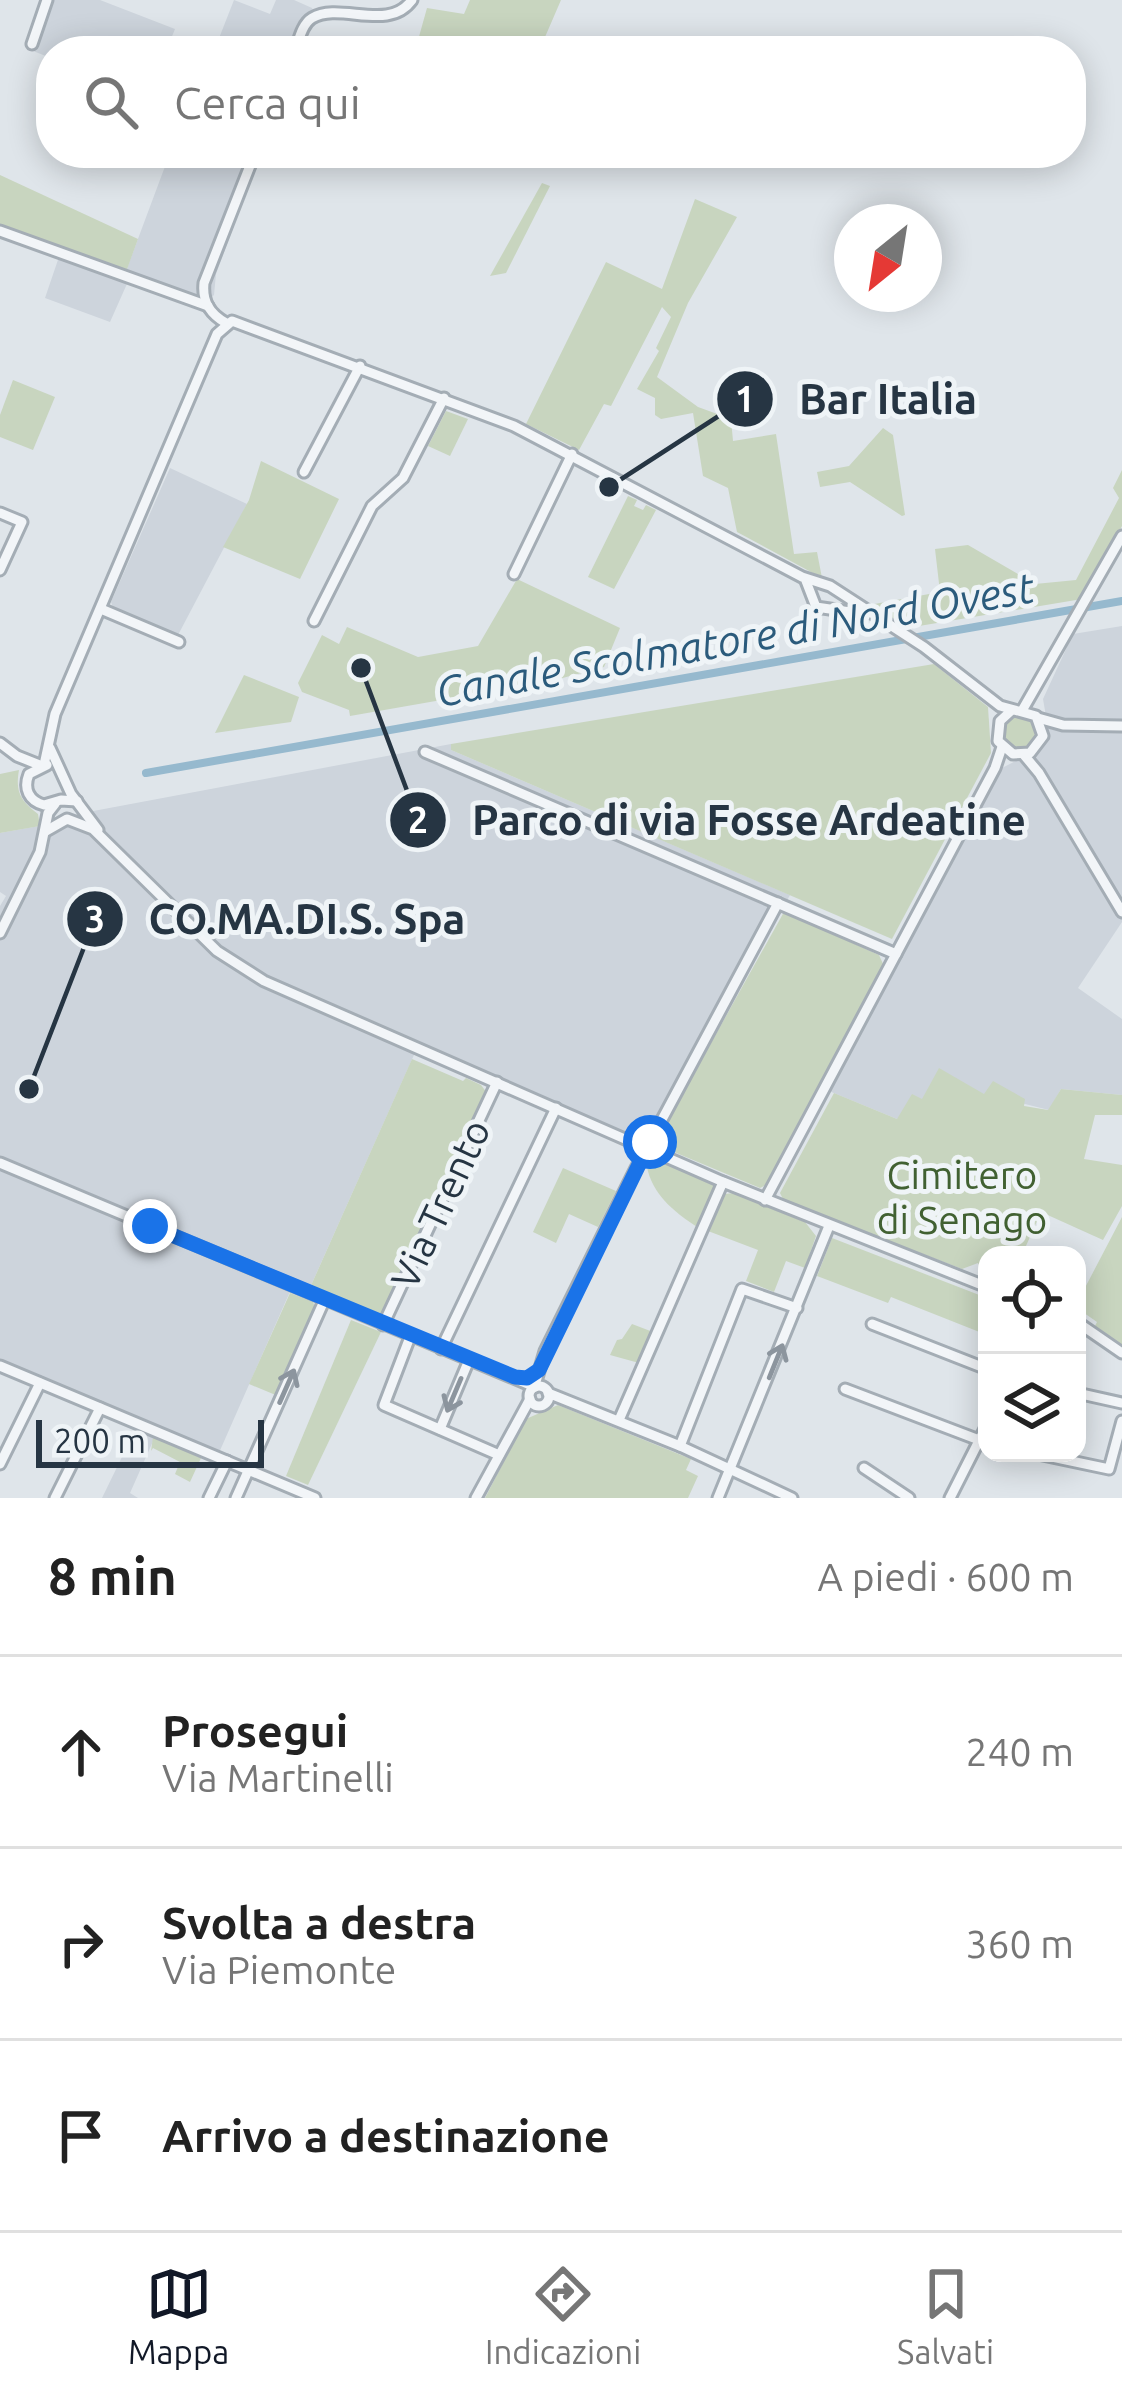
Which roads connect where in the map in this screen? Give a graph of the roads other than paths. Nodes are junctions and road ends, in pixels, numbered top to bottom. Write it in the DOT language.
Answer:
graph roads {
  1 [pos="46,0"];
  2 [pos="412,0"];
  3 [pos="300,36"];
  4 [pos="32,44"];
  5 [pos="249,168"];
  6 [pos="0,231"];
  7 [pos="208,306"];
  8 [pos="226,323"];
  9 [pos="360,366"];
  10 [pos="444,398"];
  11 [pos="572,454"];
  12 [pos="304,472"];
  13 [pos="0,513"];
  14 [pos="1122,536"];
  15 [pos="0,570"];
  16 [pos="514,574"];
  17 [pos="815,588"];
  18 [pos="834,592"];
  19 [pos="829,607"];
  20 [pos="101,609"];
  21 [pos="873,616"];
  22 [pos="314,622"];
  23 [pos="179,642"];
  24 [pos="1041,682"];
  25 [pos="994,702"];
  26 [pos="1018,710"];
  27 [pos="1037,717"];
  28 [pos="1000,721"];
  29 [pos="1064,724"];
  30 [pos="1122,726"];
  31 [pos="1043,736"];
  32 [pos="0,743"];
  33 [pos="49,743"];
  34 [pos="1002,747"];
  35 [pos="1035,750"];
  36 [pos="425,752"];
  37 [pos="1018,755"];
  38 [pos="17,756"];
  39 [pos="43,765"];
  40 [pos="995,768"];
  41 [pos="58,769"];
  42 [pos="1039,772"];
  43 [pos="28,778"];
  44 [pos="67,784"];
  45 [pos="77,801"];
  46 [pos="58,802"];
  47 [pos="38,803"];
  48 [pos="46,826"];
  49 [pos="104,838"];
  50 [pos="778,903"];
  51 [pos="1122,912"];
  52 [pos="0,933"];
  53 [pos="896,954"];
  54 [pos="497,1082"];
  55 [pos="556,1108"];
  56 [pos="646,1149"];
  57 [pos="0,1163"];
  58 [pos="723,1183"];
  59 [pos="765,1200"];
  60 [pos="829,1226"];
  61 [pos="978,1284"];
  62 [pos="324,1301"];
  63 [pos="797,1308"];
  64 [pos="872,1324"];
  65 [pos="383,1325"];
  66 [pos="1086,1328"];
  67 [pos="410,1337"];
  68 [pos="441,1349"];
  69 [pos="1122,1353"];
  70 [pos="469,1360"];
  71 [pos="978,1365"];
  72 [pos="0,1366"];
  73 [pos="539,1370"];
  74 [pos="518,1378"];
  75 [pos="40,1383"];
  76 [pos="845,1389"];
  77 [pos="538,1394"];
  78 [pos="1086,1396"];
  79 [pos="1122,1403"];
  80 [pos="100,1408"];
  81 [pos="620,1420"];
  82 [pos="1122,1420"];
  83 [pos="440,1430"];
  84 [pos="978,1440"];
  85 [pos="680,1446"];
  86 [pos="978,1450"];
  87 [pos="500,1455"];
  88 [pos="226,1461"];
  89 [pos="1076,1462"];
  90 [pos="0,1464"];
  91 [pos="865,1468"];
  92 [pos="732,1469"];
  93 [pos="249,1471"];
  94 [pos="294,1494"];
  95 [pos="55,1498"];
  96 [pos="209,1498"];
  97 [pos="236,1498"];
  98 [pos="315,1498"];
  99 [pos="476,1498"];
  100 [pos="718,1498"];
  101 [pos="791,1498"];
  102 [pos="909,1498"];
  103 [pos="950,1498"];
  1 -- 4 [label="street"];
  2 -- 3 [label="street"];
  5 -- 7 [label="street"];
  6 -- 7 [label="street"];
  7 -- 8 [label="street"];
  8 -- 9 [label="street"];
  8 -- 20 [label="street"];
  9 -- 10 [label="street"];
  9 -- 12 [label="street"];
  10 -- 11 [label="street"];
  10 -- 22 [label="street"];
  11 -- 16 [label="street"];
  11 -- 17 [label="street"];
  13 -- 15 [label="street"];
  14 -- 24 [label="street"];
  17 -- 18 [label="street"];
  17 -- 19 [label="street"];
  18 -- 19 [label="street"];
  18 -- 21 [label="street"];
  19 -- 21 [label="street"];
  20 -- 23 [label="street"];
  20 -- 33 [label="street"];
  21 -- 25 [label="street"];
  24 -- 26 [label="street"];
  24 -- 27 [label="street"];
  25 -- 26 [label="street"];
  25 -- 28 [label="street"];
  26 -- 27 [label="street"];
  26 -- 28 [label="street"];
  27 -- 29 [label="street"];
  27 -- 31 [label="street"];
  28 -- 34 [label="street"];
  29 -- 30 [label="street"];
  29 -- 31 [label="street"];
  31 -- 35 [label="street"];
  32 -- 38 [label="street"];
  33 -- 39 [label="street"];
  33 -- 41 [label="street"];
  34 -- 37 [label="street"];
  34 -- 40 [label="street"];
  35 -- 37 [label="street"];
  35 -- 42 [label="street"];
  36 -- 50 [label="street"];
  37 -- 40 [label="street"];
  37 -- 42 [label="street"];
  38 -- 39 [label="street"];
  38 -- 43 [label="street"];
  39 -- 41 [label="street"];
  39 -- 43 [label="street"];
  40 -- 53 [label="street"];
  41 -- 44 [label="street"];
  42 -- 51 [label="street"];
  43 -- 47 [label="street"];
  44 -- 45 [label="street"];
  44 -- 46 [label="street"];
  45 -- 46 [label="street"];
  45 -- 49 [label="street"];
  46 -- 47 [label="street"];
  46 -- 48 [label="street"];
  47 -- 48 [label="street"];
  48 -- 49 [label="street"];
  48 -- 52 [label="street"];
  49 -- 54 [label="street"];
  50 -- 53 [label="street"];
  50 -- 56 [label="street"];
  53 -- 59 [label="street"];
  54 -- 55 [label="street"];
  54 -- 65 [label="street, Via Trento"];
  55 -- 56 [label="street"];
  55 -- 68 [label="street"];
  56 -- 58 [label="street"];
  56 -- 73 [label="street"];
  57 -- 62 [label="street"];
  58 -- 59 [label="street"];
  58 -- 81 [label="street"];
  59 -- 60 [label="street"];
  60 -- 61 [label="street"];
  60 -- 63 [label="street"];
  62 -- 65 [label="street"];
  93 -- 62 [label="street, one-way"];
  63 -- 85 [label="street"];
  92 -- 63 [label="street, one-way"];
  64 -- 71 [label="street"];
  65 -- 67 [label="street"];
  66 -- 69 [label="street"];
  67 -- 68 [label="street"];
  67 -- 83 [label="street"];
  68 -- 70 [label="street"];
  70 -- 74 [label="street"];
  70 -- 83 [label="street, one-way"];
  72 -- 75 [label="street"];
  73 -- 74 [label="street"];
  73 -- 77 [label="street"];
  74 -- 77 [label="street"];
  75 -- 80 [label="street"];
  75 -- 90 [label="street"];
  76 -- 84 [label="street"];
  77 -- 81 [label="street"];
  77 -- 87 [label="street"];
  78 -- 79 [label="street"];
  80 -- 88 [label="street"];
  80 -- 95 [label="street"];
  81 -- 85 [label="street"];
  82 -- 89 [label="street"];
  83 -- 87 [label="street"];
  85 -- 92 [label="street"];
  86 -- 103 [label="street"];
  87 -- 99 [label="street"];
  88 -- 93 [label="street"];
  88 -- 96 [label="street"];
  91 -- 102 [label="street"];
  92 -- 100 [label="street"];
  92 -- 101 [label="street"];
  93 -- 94 [label="street"];
  93 -- 97 [label="street"];
  94 -- 98 [label="street"];
}
